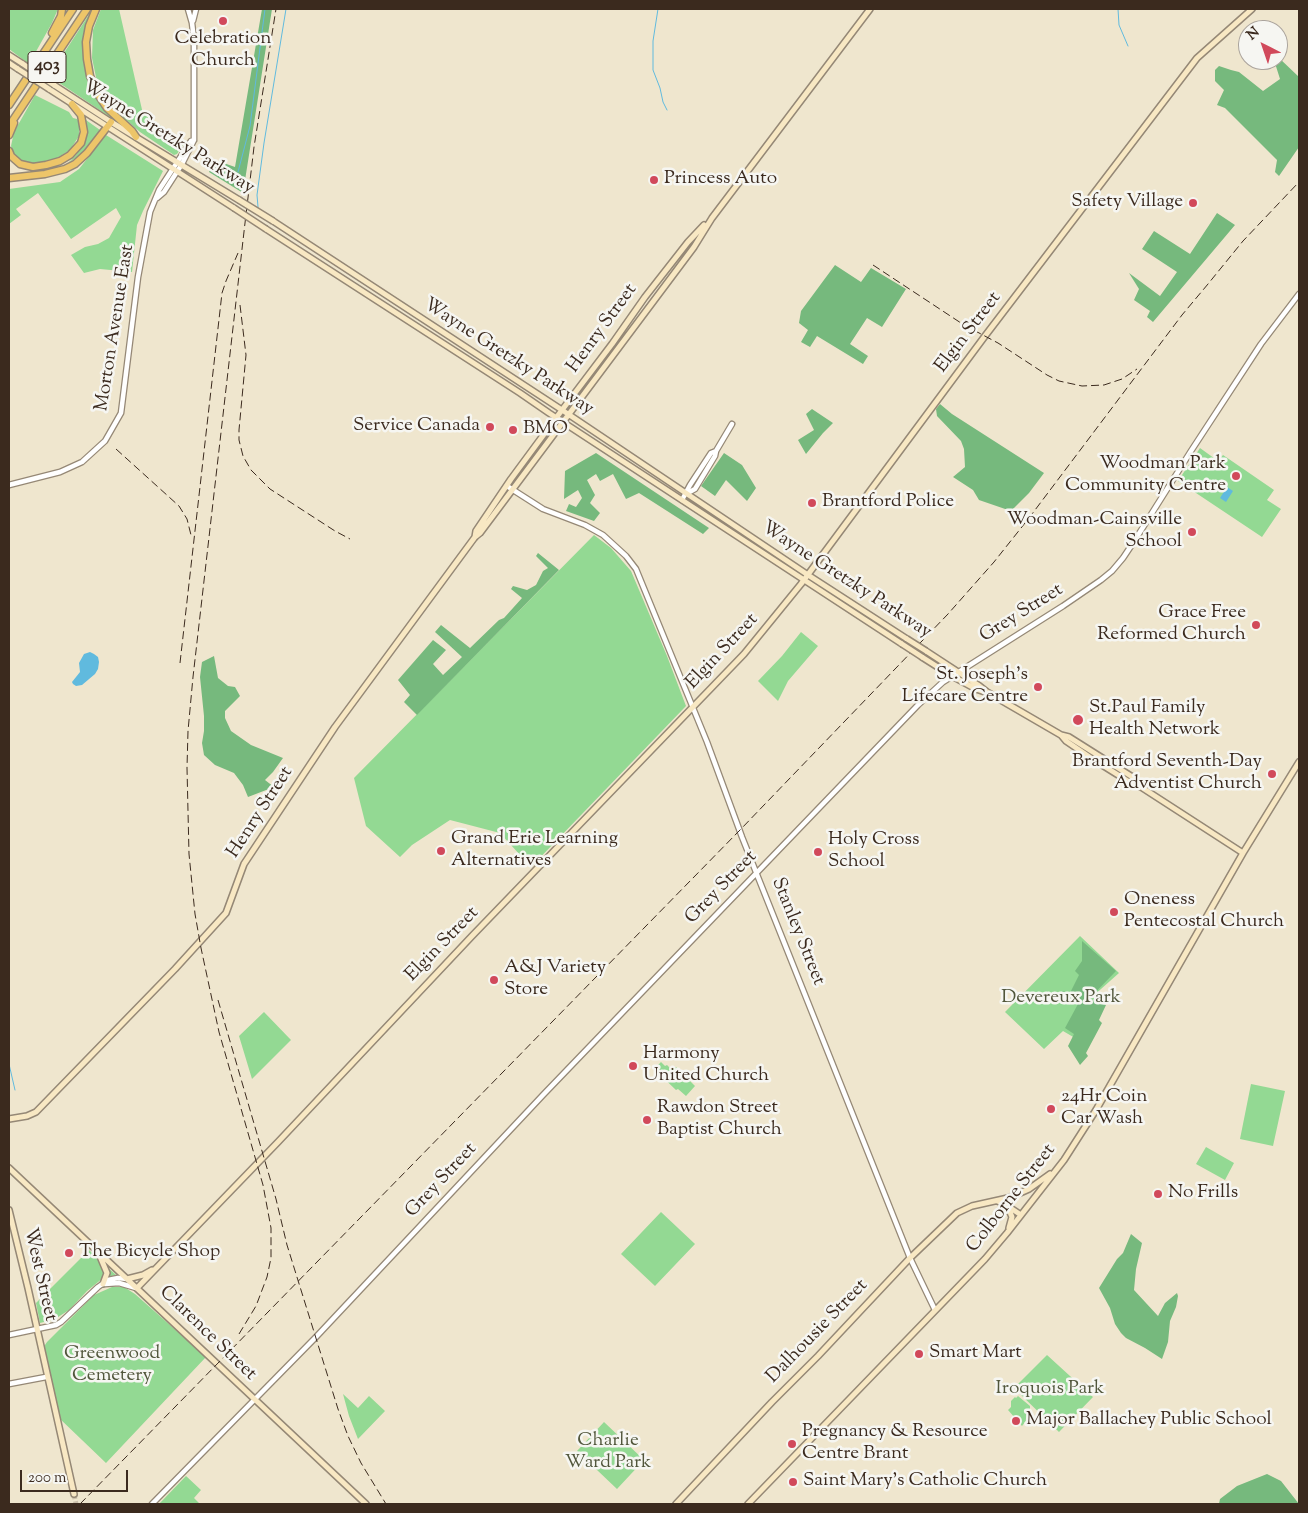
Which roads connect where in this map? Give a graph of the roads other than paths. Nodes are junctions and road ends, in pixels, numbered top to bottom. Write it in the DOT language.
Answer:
graph roads {
  1 [pos="62,9"];
  2 [pos="73,9"];
  3 [pos="87,9"];
  4 [pos="96,9"];
  5 [pos="188,9"];
  6 [pos="196,9"];
  7 [pos="870,9"];
  8 [pos="1252,9"];
  9 [pos="192,22"];
  10 [pos="9,55"];
  11 [pos="9,63"];
  12 [pos="36,65"];
  13 [pos="52,87"];
  14 [pos="26,99"];
  15 [pos="72,104"];
  16 [pos="9,105"];
  17 [pos="109,124"];
  18 [pos="9,126"];
  19 [pos="9,135"];
  20 [pos="136,137"];
  21 [pos="9,151"];
  22 [pos="180,163"];
  23 [pos="175,170"];
  24 [pos="9,178"];
  25 [pos="712,218"];
  26 [pos="1299,294"];
  27 [pos="562,410"];
  28 [pos="569,415"];
  29 [pos="556,418"];
  30 [pos="563,423"];
  31 [pos="732,424"];
  32 [pos="9,485"];
  33 [pos="506,486"];
  34 [pos="512,490"];
  35 [pos="686,494"];
  36 [pos="682,500"];
  37 [pos="474,537"];
  38 [pos="808,575"];
  39 [pos="804,580"];
  40 [pos="958,672"];
  41 [pos="952,676"];
  42 [pos="987,692"];
  43 [pos="692,707"];
  44 [pos="1299,762"];
  45 [pos="1243,853"];
  46 [pos="757,873"];
  47 [pos="9,1119"];
  48 [pos="9,1164"];
  49 [pos="9,1168"];
  50 [pos="1055,1171"];
  51 [pos="27,1185"];
  52 [pos="996,1201"];
  53 [pos="1007,1206"];
  54 [pos="9,1210"];
  55 [pos="1021,1215"];
  56 [pos="1007,1233"];
  57 [pos="98,1251"];
  58 [pos="910,1258"];
  59 [pos="157,1267"];
  60 [pos="128,1279"];
  61 [pos="103,1284"];
  62 [pos="137,1288"];
  63 [pos="935,1310"];
  64 [pos="37,1329"];
  65 [pos="9,1336"];
  66 [pos="46,1377"];
  67 [pos="9,1384"];
  68 [pos="254,1400"];
  69 [pos="74,1494"];
  70 [pos="152,1504"];
  71 [pos="366,1504"];
  72 [pos="676,1504"];
  73 [pos="748,1504"];
  1 -- 12 [label="highway"];
  2 -- 12 [label="highway, 403"];
  3 -- 14 [label="highway, 403"];
  4 -- 20 [label="highway"];
  5 -- 6 [label="street"];
  5 -- 9 [label="street"];
  6 -- 9 [label="street"];
  7 -- 25 [label="main road, Henry Street"];
  8 -- 38 [label="main road, Elgin Street"];
  9 -- 22 [label="street, Morton Avenue East"];
  10 -- 13 [label="main road, Wayne Gretzky Parkway, bridge"];
  11 -- 13 [label="main road, Wayne Gretzky Parkway, bridge"];
  12 -- 16 [label="highway, 403"];
  13 -- 15 [label="main road, Wayne Gretzky Parkway"];
  13 -- 17 [label="main road, Wayne Gretzky Parkway"];
  14 -- 18 [label="highway, 403"];
  14 -- 19 [label="highway"];
  15 -- 17 [label="main road, Wayne Gretzky Parkway"];
  15 -- 21 [label="highway"];
  17 -- 20 [label="main road, Wayne Gretzky Parkway"];
  17 -- 23 [label="main road, Wayne Gretzky Parkway"];
  17 -- 24 [label="highway"];
  20 -- 22 [label="main road, Wayne Gretzky Parkway"];
  22 -- 23 [label="street, Morton Avenue East"];
  22 -- 27 [label="main road, Wayne Gretzky Parkway, bridge"];
  23 -- 29 [label="main road, Wayne Gretzky Parkway, bridge"];
  23 -- 32 [label="street, Morton Avenue East"];
  25 -- 27 [label="main road, Henry Street"];
  25 -- 28 [label="main road, Henry Street"];
  26 -- 40 [label="street, Grey Street"];
  27 -- 28 [label="main road, Wayne Gretzky Parkway"];
  27 -- 29 [label="main road, Henry Street"];
  28 -- 30 [label="main road, Henry Street"];
  28 -- 35 [label="main road, Wayne Gretzky Parkway"];
  29 -- 30 [label="main road, Wayne Gretzky Parkway"];
  29 -- 33 [label="main road, Henry Street"];
  30 -- 34 [label="main road, Henry Street"];
  30 -- 36 [label="main road, Wayne Gretzky Parkway"];
  31 -- 35 [label="street"];
  33 -- 34 [label="street, Stanley Street"];
  33 -- 37 [label="main road, Henry Street"];
  34 -- 37 [label="main road, Henry Street"];
  34 -- 43 [label="street, Stanley Street"];
  35 -- 36 [label="street"];
  35 -- 38 [label="main road, Wayne Gretzky Parkway"];
  36 -- 39 [label="main road, Wayne Gretzky Parkway"];
  37 -- 47 [label="main road, Henry Street"];
  38 -- 39 [label="main road, Elgin Street"];
  38 -- 40 [label="main road, Wayne Gretzky Parkway, bridge"];
  39 -- 41 [label="main road, Wayne Gretzky Parkway, bridge"];
  39 -- 43 [label="main road, Elgin Street"];
  40 -- 41 [label="street, Grey Street"];
  40 -- 42 [label="main road, Wayne Gretzky Parkway"];
  41 -- 42 [label="main road, Wayne Gretzky Parkway"];
  41 -- 46 [label="street, Grey Street"];
  42 -- 45 [label="main road, Wayne Gretzky Parkway"];
  43 -- 46 [label="street, Stanley Street"];
  43 -- 59 [label="main road, Elgin Street"];
  44 -- 45 [label="main road"];
  45 -- 50 [label="main road, Colborne Street"];
  46 -- 58 [label="street, Stanley Street"];
  46 -- 68 [label="street, Grey Street"];
  48 -- 51 [label="main road, Clarence Street"];
  49 -- 51 [label="main road, Clarence Street"];
  50 -- 52 [label="main road, Dalhousie Street"];
  50 -- 55 [label="main road, Colborne Street"];
  51 -- 57 [label="main road, Clarence Street"];
  52 -- 53 [label="main road"];
  52 -- 58 [label="main road, Dalhousie Street"];
  53 -- 55 [label="main road"];
  53 -- 56 [label="main road"];
  54 -- 64 [label="main road, West Street"];
  55 -- 56 [label="main road, Colborne Street"];
  56 -- 63 [label="main road, Colborne Street"];
  57 -- 60 [label="main road, Clarence Street"];
  57 -- 61 [label="main road"];
  58 -- 63 [label="street, Stanley Street"];
  58 -- 72 [label="main road, Dalhousie Street"];
  59 -- 60 [label="main road, Elgin Street"];
  59 -- 62 [label="main road, Elgin Street"];
  60 -- 61 [label="street"];
  60 -- 62 [label="main road, Clarence Street"];
  61 -- 62 [label="street"];
  61 -- 64 [label="street"];
  62 -- 68 [label="main road, Clarence Street"];
  63 -- 73 [label="main road, Colborne Street"];
  64 -- 65 [label="street"];
  64 -- 66 [label="main road, West Street"];
  66 -- 67 [label="street"];
  66 -- 69 [label="main road, West Street"];
  68 -- 70 [label="street, Grey Street"];
  68 -- 71 [label="main road, Clarence Street"];
}
